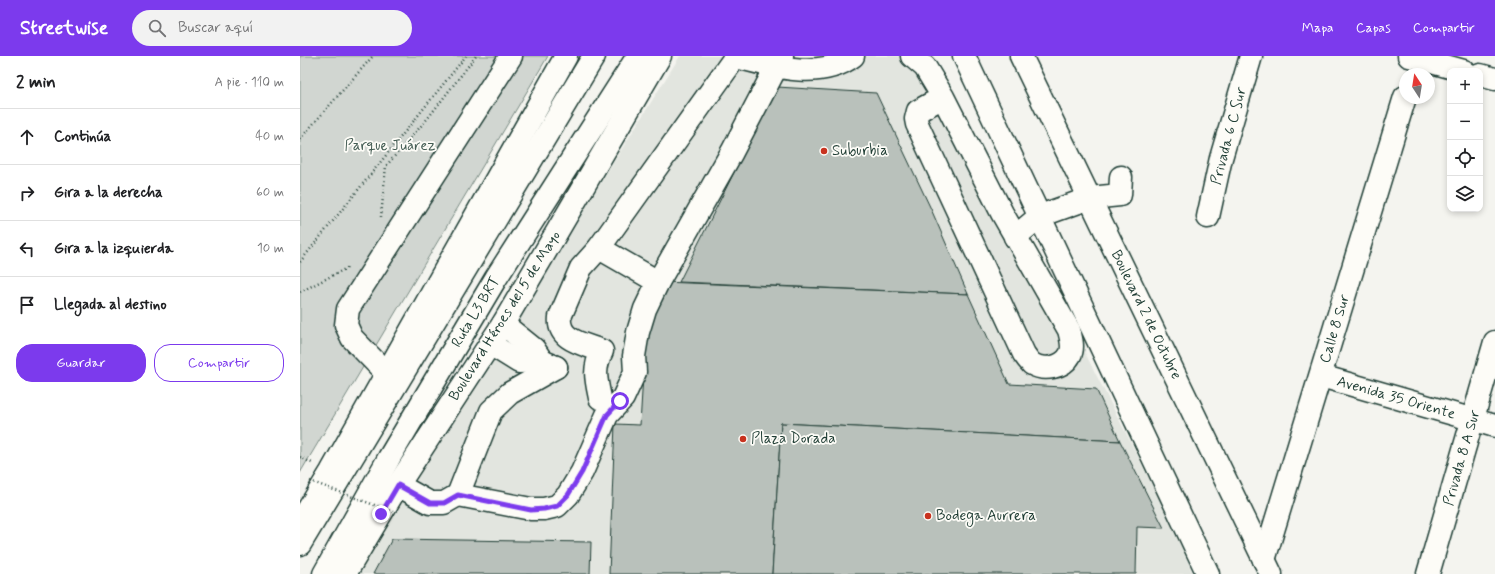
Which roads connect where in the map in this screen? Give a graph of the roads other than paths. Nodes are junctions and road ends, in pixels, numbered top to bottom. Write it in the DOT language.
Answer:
graph roads {
  1 [pos="511,56"];
  2 [pos="566,56"];
  3 [pos="594,56"];
  4 [pos="638,56"];
  5 [pos="660,56"];
  6 [pos="853,56"];
  7 [pos="912,56"];
  8 [pos="964,56"];
  9 [pos="1021,56"];
  10 [pos="1251,56"];
  11 [pos="736,57"];
  12 [pos="779,61"];
  13 [pos="1414,61"];
  14 [pos="1449,68"];
  15 [pos="1483,76"];
  16 [pos="1495,79"];
  17 [pos="943,97"];
  18 [pos="1403,104"];
  19 [pos="1121,176"];
  20 [pos="1090,198"];
  21 [pos="1040,216"];
  22 [pos="1208,217"];
  23 [pos="1015,237"];
  24 [pos="599,248"];
  25 [pos="658,282"];
  26 [pos="503,324"];
  27 [pos="1495,342"];
  28 [pos="490,344"];
  29 [pos="602,350"];
  30 [pos="634,356"];
  31 [pos="549,364"];
  32 [pos="387,374"];
  33 [pos="1321,376"];
  34 [pos="600,398"];
  35 [pos="1473,420"];
  36 [pos="1495,426"];
  37 [pos="398,485"];
  38 [pos="458,495"];
  39 [pos="300,523"];
  40 [pos="300,544"];
  41 [pos="1267,567"];
  42 [pos="324,574"];
  43 [pos="345,574"];
  44 [pos="1208,574"];
  45 [pos="1428,574"];
  1 -- 32 [label="main road"];
  2 -- 32 [label="main road"];
  3 -- 40 [label="main road"];
  4 -- 42 [label="main road, Ruta L3 BRT"];
  5 -- 26 [label="main road, Boulevard Héroes del 5 de Mayo"];
  6 -- 12 [label="main road"];
  7 -- 17 [label="main road"];
  8 -- 21 [label="main road"];
  9 -- 20 [label="main road, Boulevard 2 de Octubre"];
  10 -- 22 [label="main road, Privada 6 C Sur"];
  11 -- 12 [label="main road"];
  11 -- 24 [label="main road"];
  12 -- 25 [label="main road"];
  13 -- 14 [label="main road"];
  15 -- 16 [label="main road"];
  17 -- 23 [label="main road"];
  17 -- 23 [label="main road"];
  18 -- 33 [label="main road, Calle 8 Sur"];
  19 -- 20 [label="main road"];
  20 -- 21 [label="main road"];
  20 -- 41 [label="main road, Boulevard 2 de Octubre"];
  21 -- 23 [label="main road"];
  21 -- 44 [label="main road"];
  24 -- 25 [label="main road"];
  24 -- 29 [label="main road"];
  25 -- 30 [label="main road"];
  26 -- 28 [label="main road, Boulevard Héroes del 5 de Mayo"];
  26 -- 31 [label="main road"];
  27 -- 35 [label="main road, Privada 8 A Sur"];
  28 -- 31 [label="main road"];
  28 -- 37 [label="main road, Boulevard Héroes del 5 de Mayo"];
  29 -- 30 [label="main road"];
  29 -- 34 [label="main road"];
  30 -- 38 [label="main road"];
  31 -- 38 [label="main road"];
  32 -- 39 [label="main road"];
  33 -- 35 [label="main road, Avenida 35 Oriente"];
  33 -- 41 [label="main road, Calle 8 Sur"];
  35 -- 36 [label="main road, Avenida 35 Oriente"];
  35 -- 45 [label="main road, Privada 8 A Sur"];
  37 -- 38 [label="main road"];
  37 -- 43 [label="main road, Boulevard Héroes del 5 de Mayo"];
}
